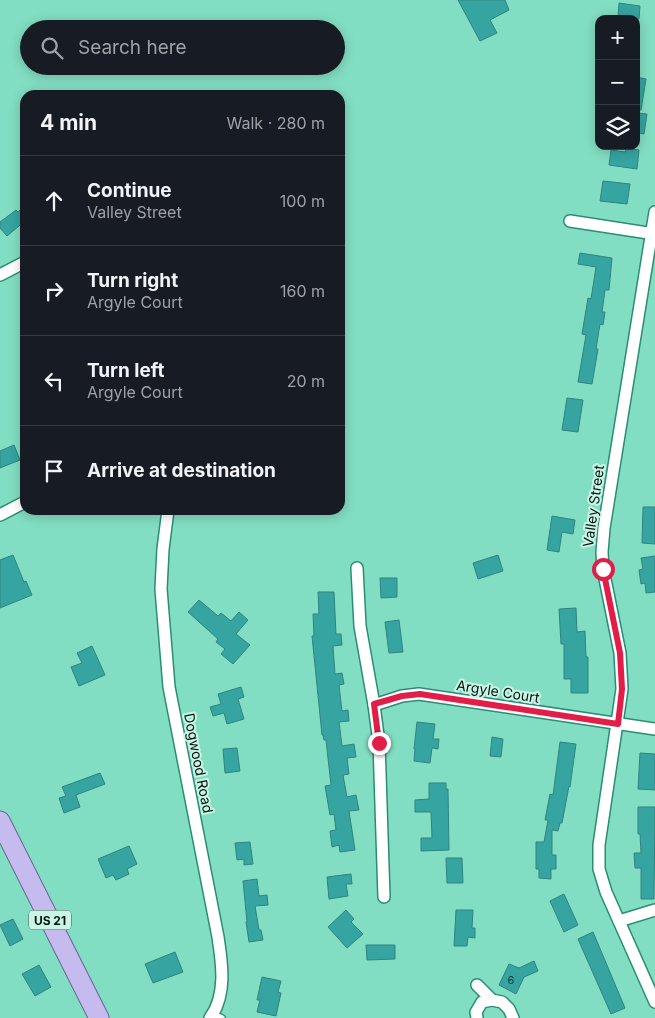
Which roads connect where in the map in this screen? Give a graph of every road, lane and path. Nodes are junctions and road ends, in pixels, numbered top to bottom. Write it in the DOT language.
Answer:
graph roads {
  1 [pos="655,212"];
  2 [pos="570,220"];
  3 [pos="653,234"];
  4 [pos="20,265"];
  5 [pos="0,275"];
  6 [pos="20,505"];
  7 [pos="0,515"];
  8 [pos="167,515"];
  9 [pos="358,568"];
  10 [pos="374,704"];
  11 [pos="618,724"];
  12 [pos="655,729"];
  13 [pos="0,821"];
  14 [pos="384,897"];
  15 [pos="655,910"];
  16 [pos="618,921"];
  17 [pos="477,985"];
  18 [pos="492,1000"];
  19 [pos="655,1002"];
  20 [pos="215,1016"];
  21 [pos="99,1018"];
  22 [pos="477,1018"];
  23 [pos="513,1018"];
  1 -- 3 [label="street, Valley Street"];
  2 -- 3 [label="street"];
  3 -- 11 [label="street, Valley Street"];
  4 -- 5 [label="street"];
  6 -- 7 [label="street"];
  8 -- 20 [label="street, Dogwood Road"];
  9 -- 10 [label="street"];
  10 -- 11 [label="street, Argyle Court"];
  10 -- 14 [label="street"];
  11 -- 12 [label="street, Argyle Court"];
  11 -- 16 [label="street, Valley Street"];
  13 -- 21 [label="main road, US 21"];
  15 -- 16 [label="street"];
  16 -- 19 [label="street, Valley Street"];
  17 -- 18 [label="street"];
  18 -- 22 [label="street"];
  18 -- 23 [label="street"];
}
